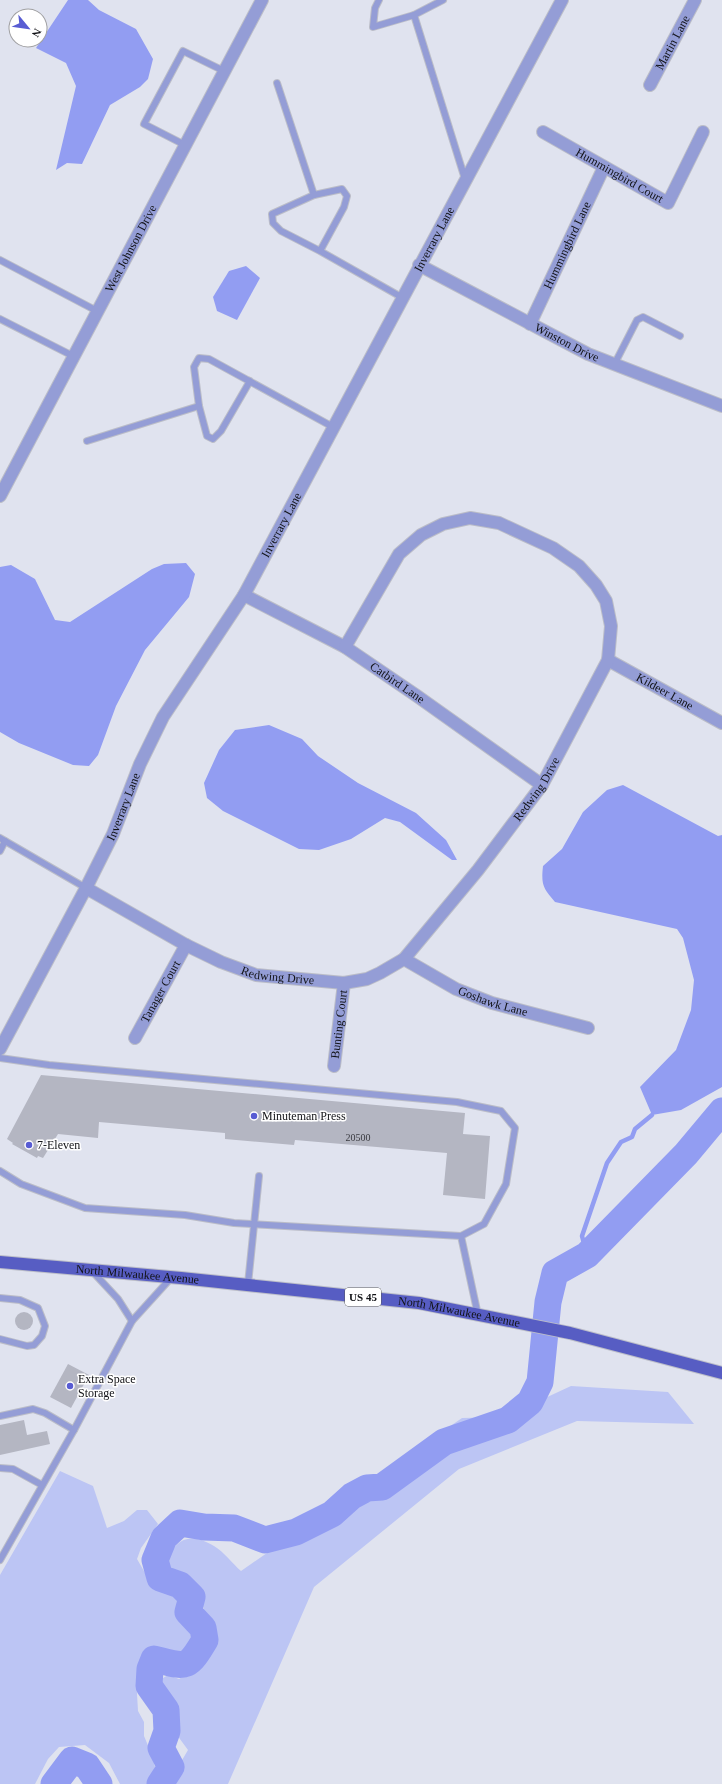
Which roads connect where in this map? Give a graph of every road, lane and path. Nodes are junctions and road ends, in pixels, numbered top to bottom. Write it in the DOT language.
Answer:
graph roads {
  1 [pos="262,0"];
  2 [pos="380,0"];
  3 [pos="443,0"];
  4 [pos="562,0"];
  5 [pos="695,0"];
  6 [pos="414,14"];
  7 [pos="224,71"];
  8 [pos="277,84"];
  9 [pos="650,85"];
  10 [pos="543,132"];
  11 [pos="703,132"];
  12 [pos="185,145"];
  13 [pos="604,167"];
  14 [pos="466,180"];
  15 [pos="314,195"];
  16 [pos="320,251"];
  17 [pos="0,260"];
  18 [pos="419,265"];
  19 [pos="403,298"];
  20 [pos="97,311"];
  21 [pos="0,319"];
  22 [pos="530,324"];
  23 [pos="680,336"];
  24 [pos="73,356"];
  25 [pos="614,364"];
  26 [pos="250,381"];
  27 [pos="694,395"];
  28 [pos="199,406"];
  29 [pos="722,406"];
  30 [pos="722,413"];
  31 [pos="333,428"];
  32 [pos="87,441"];
  33 [pos="0,496"];
  34 [pos="244,595"];
  35 [pos="345,647"];
  36 [pos="608,660"];
  37 [pos="722,723"];
  38 [pos="542,785"];
  39 [pos="3,840"];
  40 [pos="0,851"];
  41 [pos="86,888"];
  42 [pos="186,945"];
  43 [pos="404,958"];
  44 [pos="344,983"];
  45 [pos="588,1028"];
  46 [pos="135,1038"];
  47 [pos="0,1049"];
  48 [pos="0,1058"];
  49 [pos="334,1066"];
  50 [pos="0,1171"];
  51 [pos="259,1176"];
  52 [pos="255,1224"];
  53 [pos="461,1236"];
  54 [pos="0,1262"];
  55 [pos="91,1270"];
  56 [pos="172,1277"];
  57 [pos="248,1284"];
  58 [pos="0,1298"];
  59 [pos="478,1315"];
  60 [pos="132,1321"];
  61 [pos="0,1339"];
  62 [pos="720,1370"];
  63 [pos="0,1416"];
  64 [pos="74,1430"];
  65 [pos="0,1468"];
  66 [pos="42,1485"];
  67 [pos="0,1560"];
  1 -- 7 [label="street, West Johnson Drive"];
  2 -- 6 [label="lane"];
  3 -- 6 [label="lane"];
  4 -- 14 [label="street, Inverrary Lane"];
  5 -- 9 [label="street, Martin Lane"];
  6 -- 14 [label="lane"];
  7 -- 12 [label="street, West Johnson Drive"];
  7 -- 12 [label="lane"];
  8 -- 15 [label="lane"];
  10 -- 13 [label="street, Hummingbird Court"];
  11 -- 13 [label="street, Hummingbird Court"];
  12 -- 20 [label="street, West Johnson Drive"];
  13 -- 22 [label="street, Hummingbird Lane"];
  14 -- 18 [label="street, Inverrary Lane"];
  15 -- 16 [label="lane"];
  15 -- 16 [label="lane"];
  16 -- 19 [label="lane"];
  17 -- 20 [label="lane"];
  18 -- 19 [label="street, Inverrary Lane"];
  18 -- 22 [label="street, Winston Drive"];
  19 -- 31 [label="street, Inverrary Lane"];
  20 -- 24 [label="street, West Johnson Drive"];
  21 -- 24 [label="lane"];
  22 -- 25 [label="street, Winston Drive"];
  23 -- 25 [label="lane"];
  24 -- 33 [label="street, West Johnson Drive"];
  25 -- 27 [label="street, Winston Drive"];
  26 -- 28 [label="lane"];
  26 -- 28 [label="lane"];
  26 -- 31 [label="lane"];
  27 -- 29 [label="street, Winston Drive"];
  27 -- 30 [label="street"];
  28 -- 32 [label="lane"];
  31 -- 34 [label="street, Inverrary Lane"];
  34 -- 35 [label="street, Catbird Lane"];
  34 -- 41 [label="street, Inverrary Lane"];
  35 -- 36 [label="street, Redwing Drive"];
  35 -- 38 [label="street, Catbird Lane"];
  36 -- 37 [label="street, Kildeer Lane"];
  36 -- 38 [label="street, Redwing Drive"];
  38 -- 43 [label="street, Redwing Drive"];
  39 -- 40 [label="lane"];
  39 -- 41 [label="lane"];
  41 -- 42 [label="street, Redwing Drive"];
  41 -- 47 [label="street, Inverrary Lane"];
  42 -- 44 [label="street, Redwing Drive"];
  42 -- 46 [label="street, Tanager Court"];
  43 -- 44 [label="street, Redwing Drive"];
  43 -- 45 [label="street, Goshawk Lane"];
  44 -- 49 [label="street, Bunting Court"];
  48 -- 53 [label="lane"];
  50 -- 52 [label="lane"];
  51 -- 52 [label="lane"];
  52 -- 53 [label="lane"];
  52 -- 57 [label="lane"];
  53 -- 59 [label="lane"];
  54 -- 55 [label="main road, North Milwaukee Avenue / US 45"];
  55 -- 56 [label="main road, North Milwaukee Avenue / US 45"];
  55 -- 60 [label="lane"];
  56 -- 57 [label="main road, North Milwaukee Avenue / US 45"];
  56 -- 60 [label="lane"];
  57 -- 59 [label="main road, North Milwaukee Avenue / US 45"];
  58 -- 61 [label="lane"];
  59 -- 62 [label="main road, North Milwaukee Avenue / US 45"];
  60 -- 64 [label="lane"];
  63 -- 64 [label="lane"];
  64 -- 66 [label="lane"];
  65 -- 66 [label="lane"];
  66 -- 67 [label="lane"];
}
